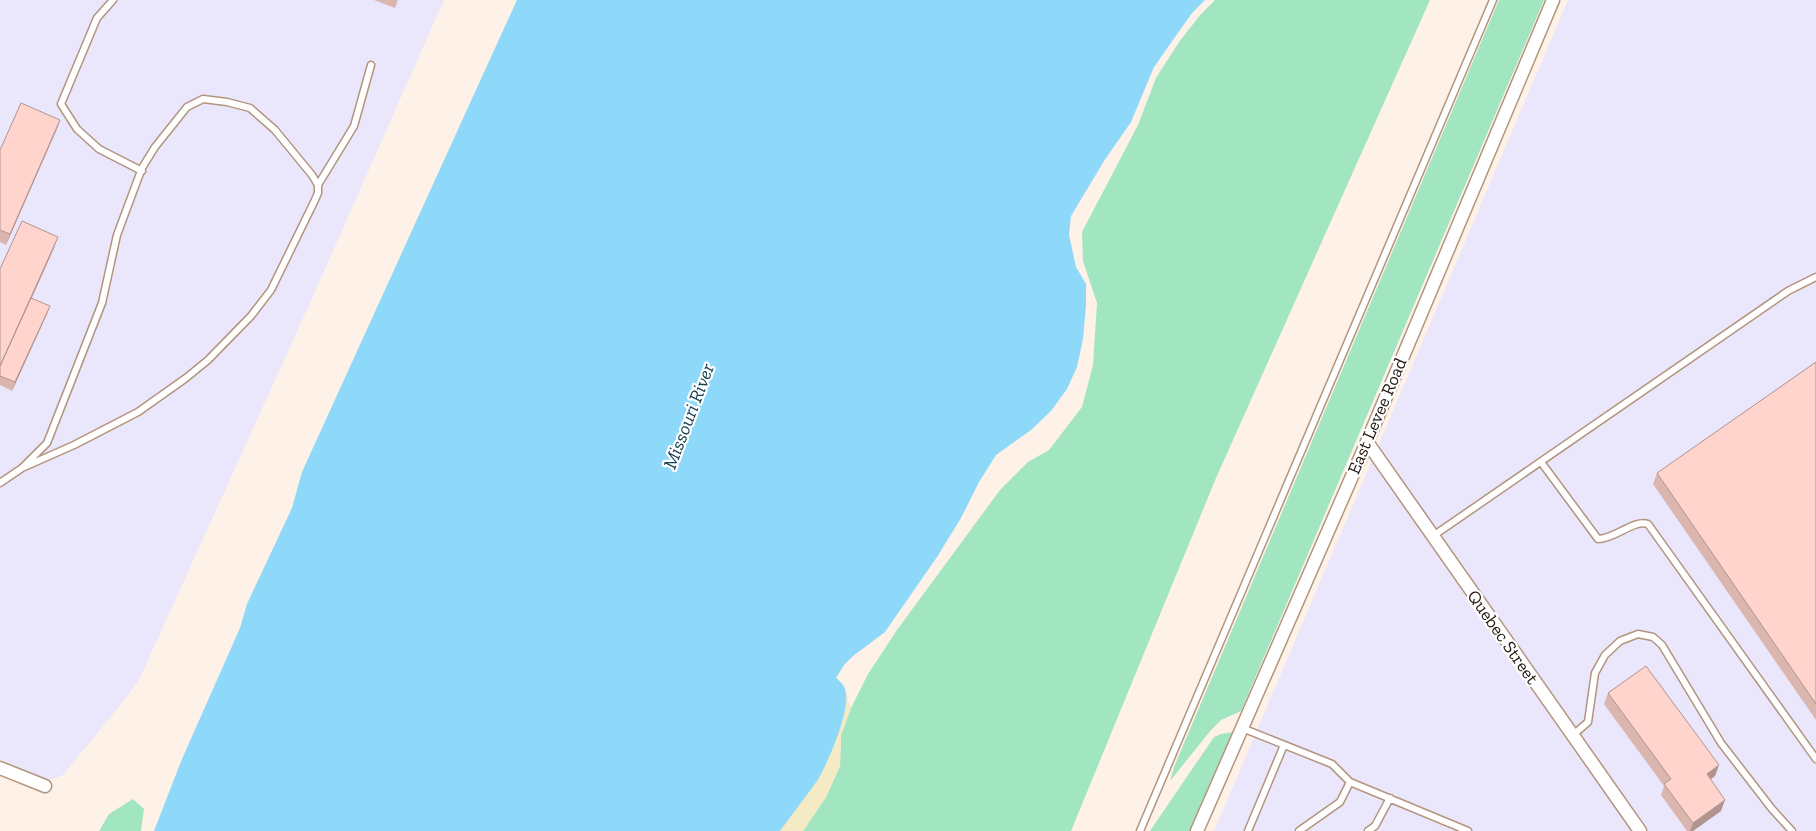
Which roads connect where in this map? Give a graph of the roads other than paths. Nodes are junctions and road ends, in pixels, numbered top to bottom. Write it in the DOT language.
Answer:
graph roads {
  1 [pos="112,0"];
  2 [pos="1493,0"];
  3 [pos="1553,0"];
  4 [pos="371,65"];
  5 [pos="142,170"];
  6 [pos="318,185"];
  7 [pos="1816,277"];
  8 [pos="1367,442"];
  9 [pos="1541,462"];
  10 [pos="22,468"];
  11 [pos="0,483"];
  12 [pos="1433,536"];
  13 [pos="1242,728"];
  14 [pos="1573,735"];
  15 [pos="1284,745"];
  16 [pos="1816,759"];
  17 [pos="0,768"];
  18 [pos="1350,782"];
  19 [pos="45,786"];
  20 [pos="1390,798"];
  21 [pos="1140,831"];
  22 [pos="1197,831"];
  23 [pos="1248,831"];
  24 [pos="1300,831"];
  25 [pos="1368,831"];
  26 [pos="1468,831"];
  27 [pos="1640,831"];
  28 [pos="1792,831"];
  1 -- 5 [label="lane"];
  2 -- 21 [label="lane"];
  3 -- 8 [label="street, East Levee Road"];
  4 -- 6 [label="lane"];
  5 -- 6 [label="lane"];
  5 -- 10 [label="lane"];
  6 -- 10 [label="lane"];
  7 -- 9 [label="lane"];
  8 -- 12 [label="street, Quebec Street"];
  8 -- 13 [label="street, East Levee Road"];
  9 -- 12 [label="lane"];
  9 -- 16 [label="lane"];
  10 -- 11 [label="lane"];
  12 -- 14 [label="street, Quebec Street"];
  13 -- 15 [label="lane"];
  13 -- 22 [label="street, East Levee Road"];
  14 -- 27 [label="street, Quebec Street"];
  14 -- 28 [label="lane"];
  15 -- 18 [label="lane"];
  15 -- 23 [label="lane"];
  17 -- 19 [label="street"];
  18 -- 20 [label="lane"];
  18 -- 24 [label="lane"];
  20 -- 25 [label="lane"];
  20 -- 26 [label="lane"];
}
